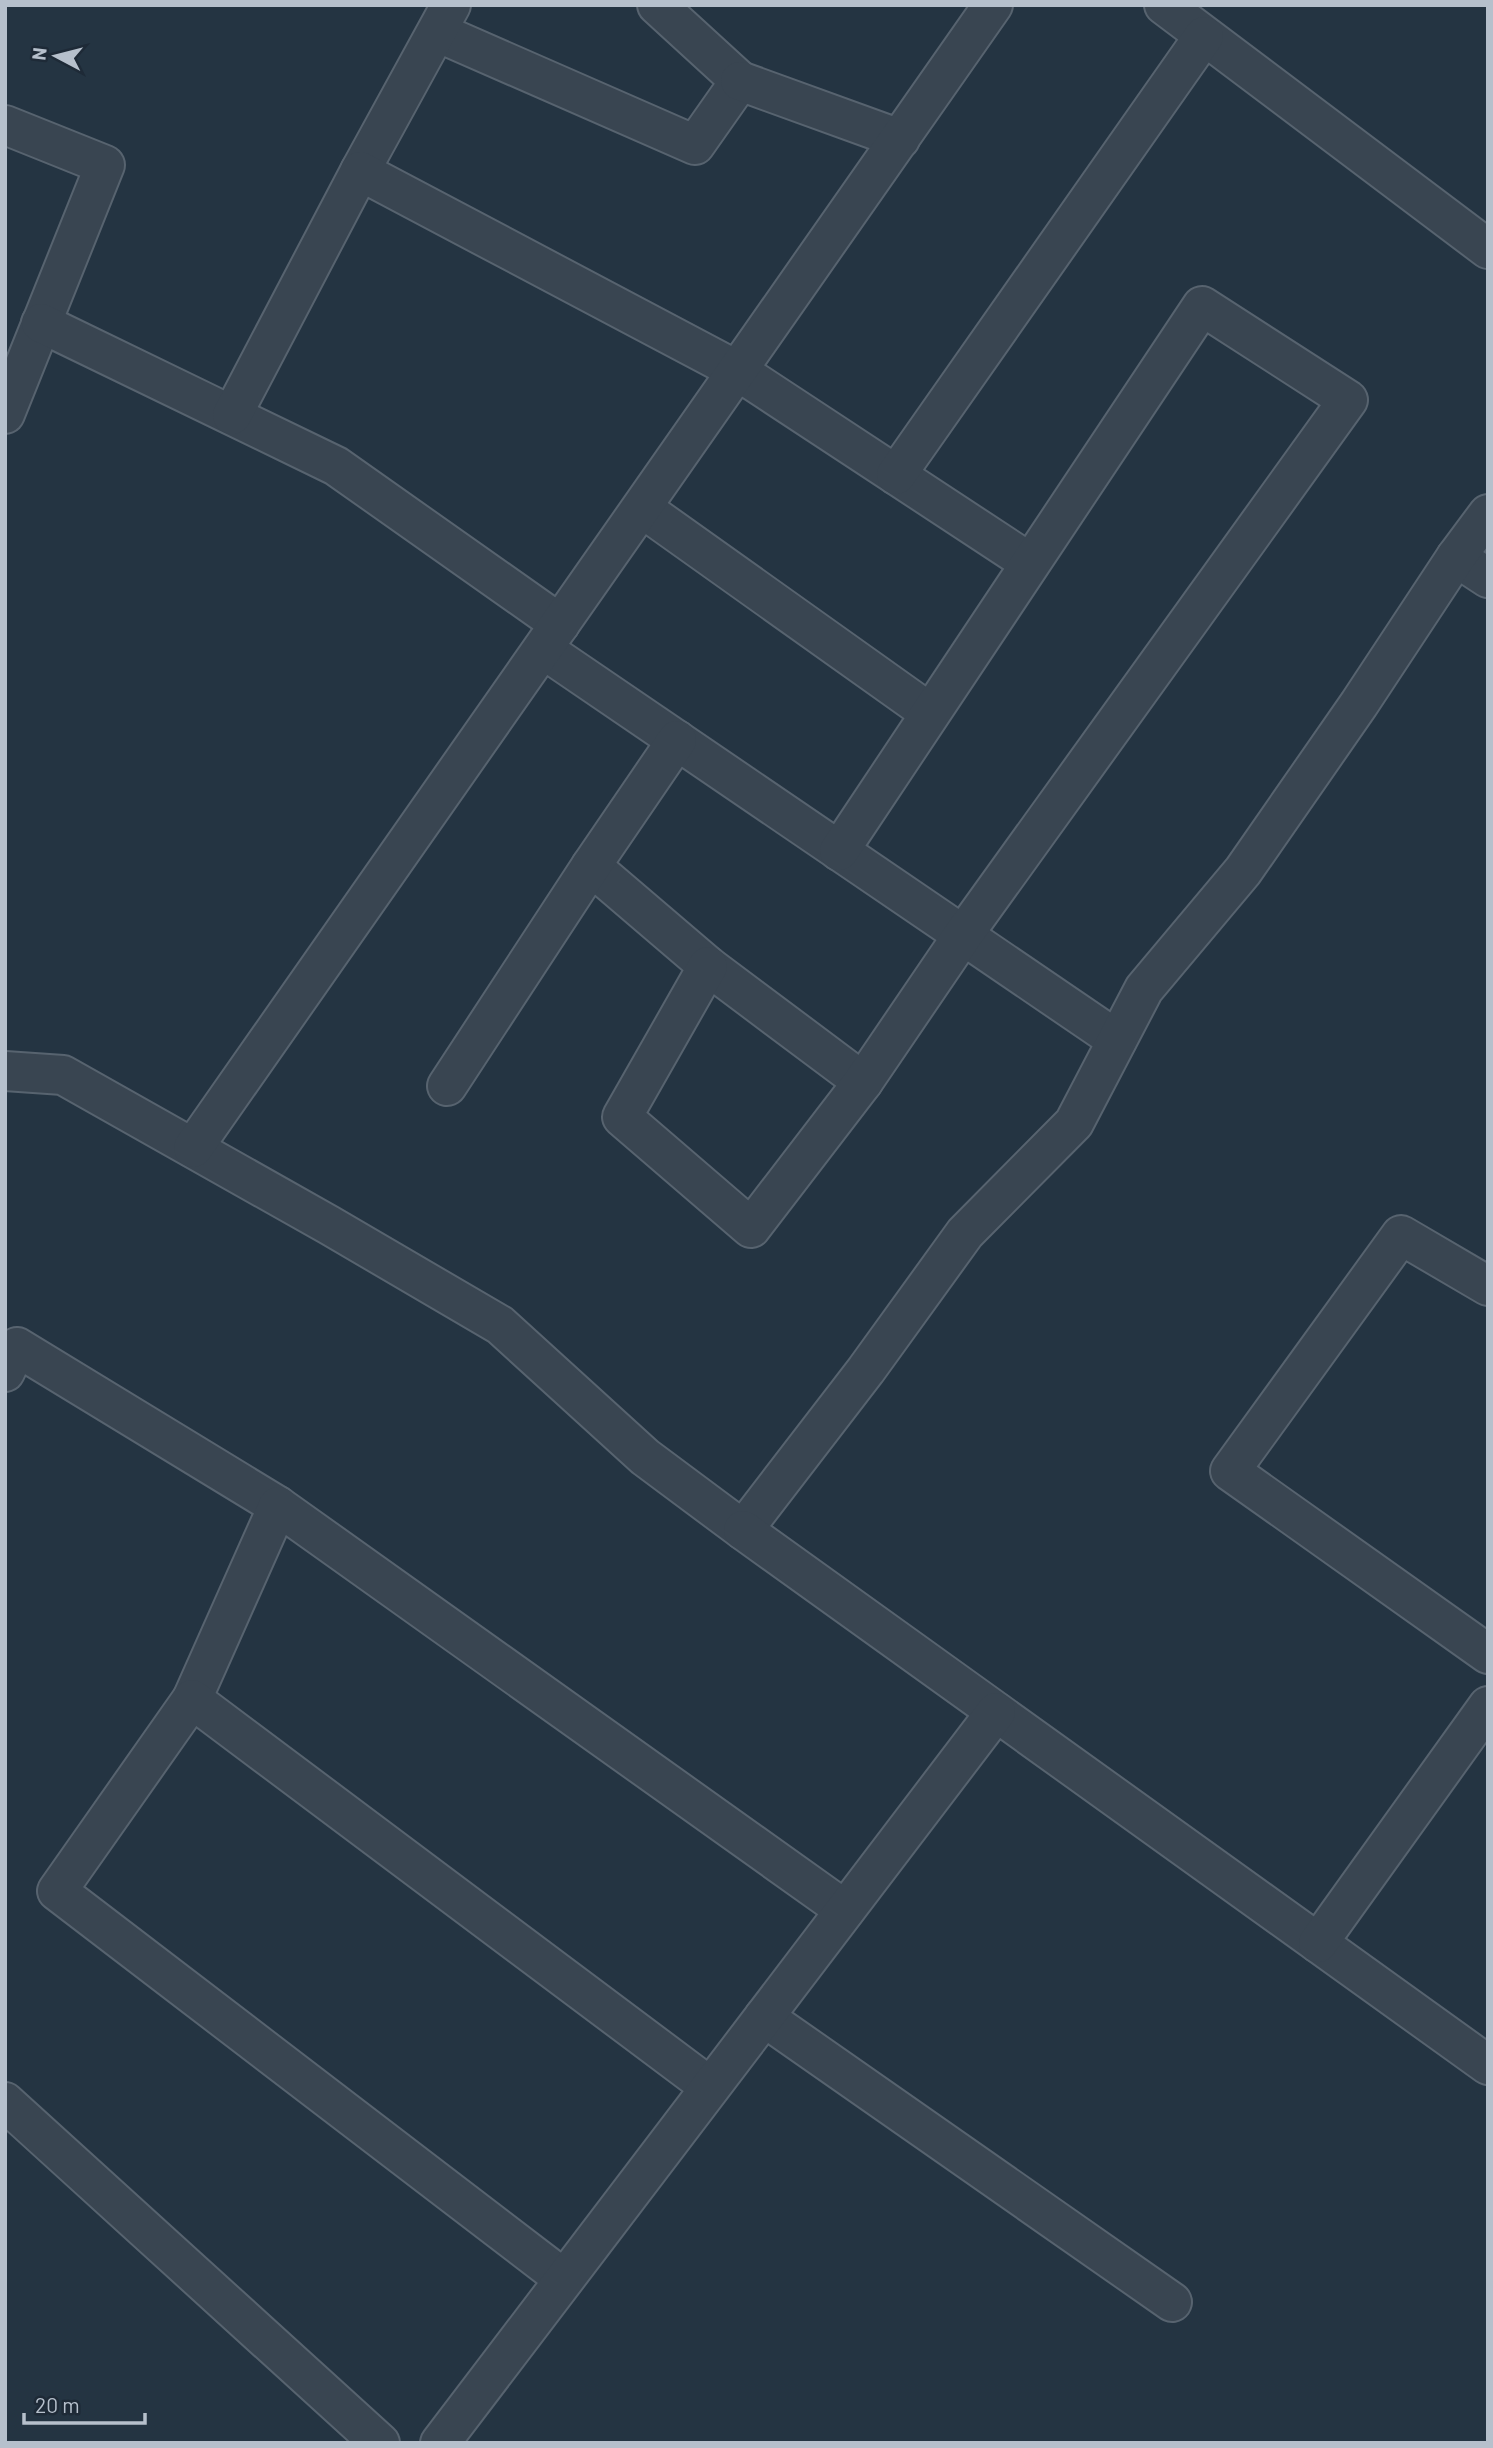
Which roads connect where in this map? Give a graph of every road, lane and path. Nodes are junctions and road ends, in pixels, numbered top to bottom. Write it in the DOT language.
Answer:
graph roads {
  1 [pos="657,5"];
  2 [pos="993,5"];
  3 [pos="1164,5"];
  4 [pos="444,18"];
  5 [pos="1204,36"];
  6 [pos="740,81"];
  7 [pos="5,125"];
  8 [pos="900,139"];
  9 [pos="360,171"];
  10 [pos="1488,249"];
  11 [pos="41,323"];
  12 [pos="737,371"];
  13 [pos="5,414"];
  14 [pos="232,415"];
  15 [pos="896,475"];
  16 [pos="642,508"];
  17 [pos="1488,514"];
  18 [pos="1455,557"];
  19 [pos="1030,564"];
  20 [pos="1488,578"];
  21 [pos="551,637"];
  22 [pos="930,713"];
  23 [pos="677,740"];
  24 [pos="839,850"];
  25 [pos="591,866"];
  26 [pos="963,935"];
  27 [pos="708,966"];
  28 [pos="1117,1040"];
  29 [pos="5,1071"];
  30 [pos="863,1083"];
  31 [pos="447,1086"];
  32 [pos="193,1148"];
  33 [pos="1488,1286"];
  34 [pos="9,1352"];
  35 [pos="278,1506"];
  36 [pos="743,1530"];
  37 [pos="1488,1654"];
  38 [pos="192,1699"];
  39 [pos="1488,1706"];
  40 [pos="996,1712"];
  41 [pos="845,1910"];
  42 [pos="1318,1943"];
  43 [pos="764,2017"];
  44 [pos="1488,2065"];
  45 [pos="710,2087"];
  46 [pos="5,2102"];
  47 [pos="564,2279"];
  48 [pos="1172,2302"];
  49 [pos="380,2443"];
  50 [pos="440,2443"];
  1 -- 6 [label="street"];
  2 -- 8 [label="street"];
  3 -- 5 [label="street"];
  4 -- 6 [label="street"];
  4 -- 9 [label="street"];
  5 -- 10 [label="street"];
  5 -- 15 [label="street"];
  6 -- 8 [label="street"];
  7 -- 11 [label="street"];
  8 -- 12 [label="street"];
  9 -- 12 [label="street"];
  9 -- 14 [label="street"];
  11 -- 13 [label="street"];
  11 -- 14 [label="street"];
  12 -- 15 [label="street"];
  12 -- 16 [label="street"];
  14 -- 21 [label="street"];
  15 -- 19 [label="street"];
  16 -- 21 [label="street"];
  16 -- 22 [label="street"];
  17 -- 18 [label="street"];
  18 -- 20 [label="street"];
  18 -- 28 [label="street"];
  19 -- 22 [label="street"];
  19 -- 26 [label="street"];
  21 -- 23 [label="street"];
  21 -- 32 [label="street"];
  22 -- 24 [label="street"];
  23 -- 24 [label="street"];
  23 -- 25 [label="street"];
  24 -- 26 [label="street"];
  25 -- 27 [label="street"];
  25 -- 31 [label="street"];
  26 -- 28 [label="street"];
  26 -- 30 [label="street"];
  27 -- 30 [label="street"];
  27 -- 30 [label="street"];
  28 -- 36 [label="street"];
  29 -- 32 [label="street"];
  32 -- 36 [label="street"];
  33 -- 37 [label="street"];
  34 -- 35 [label="street"];
  35 -- 38 [label="street"];
  35 -- 41 [label="street"];
  36 -- 40 [label="street"];
  38 -- 45 [label="street"];
  38 -- 47 [label="street"];
  39 -- 42 [label="street"];
  40 -- 41 [label="street"];
  40 -- 42 [label="street"];
  41 -- 43 [label="street"];
  42 -- 44 [label="street"];
  43 -- 45 [label="street"];
  43 -- 48 [label="street"];
  45 -- 47 [label="street"];
  46 -- 49 [label="street"];
  47 -- 50 [label="street"];
}
